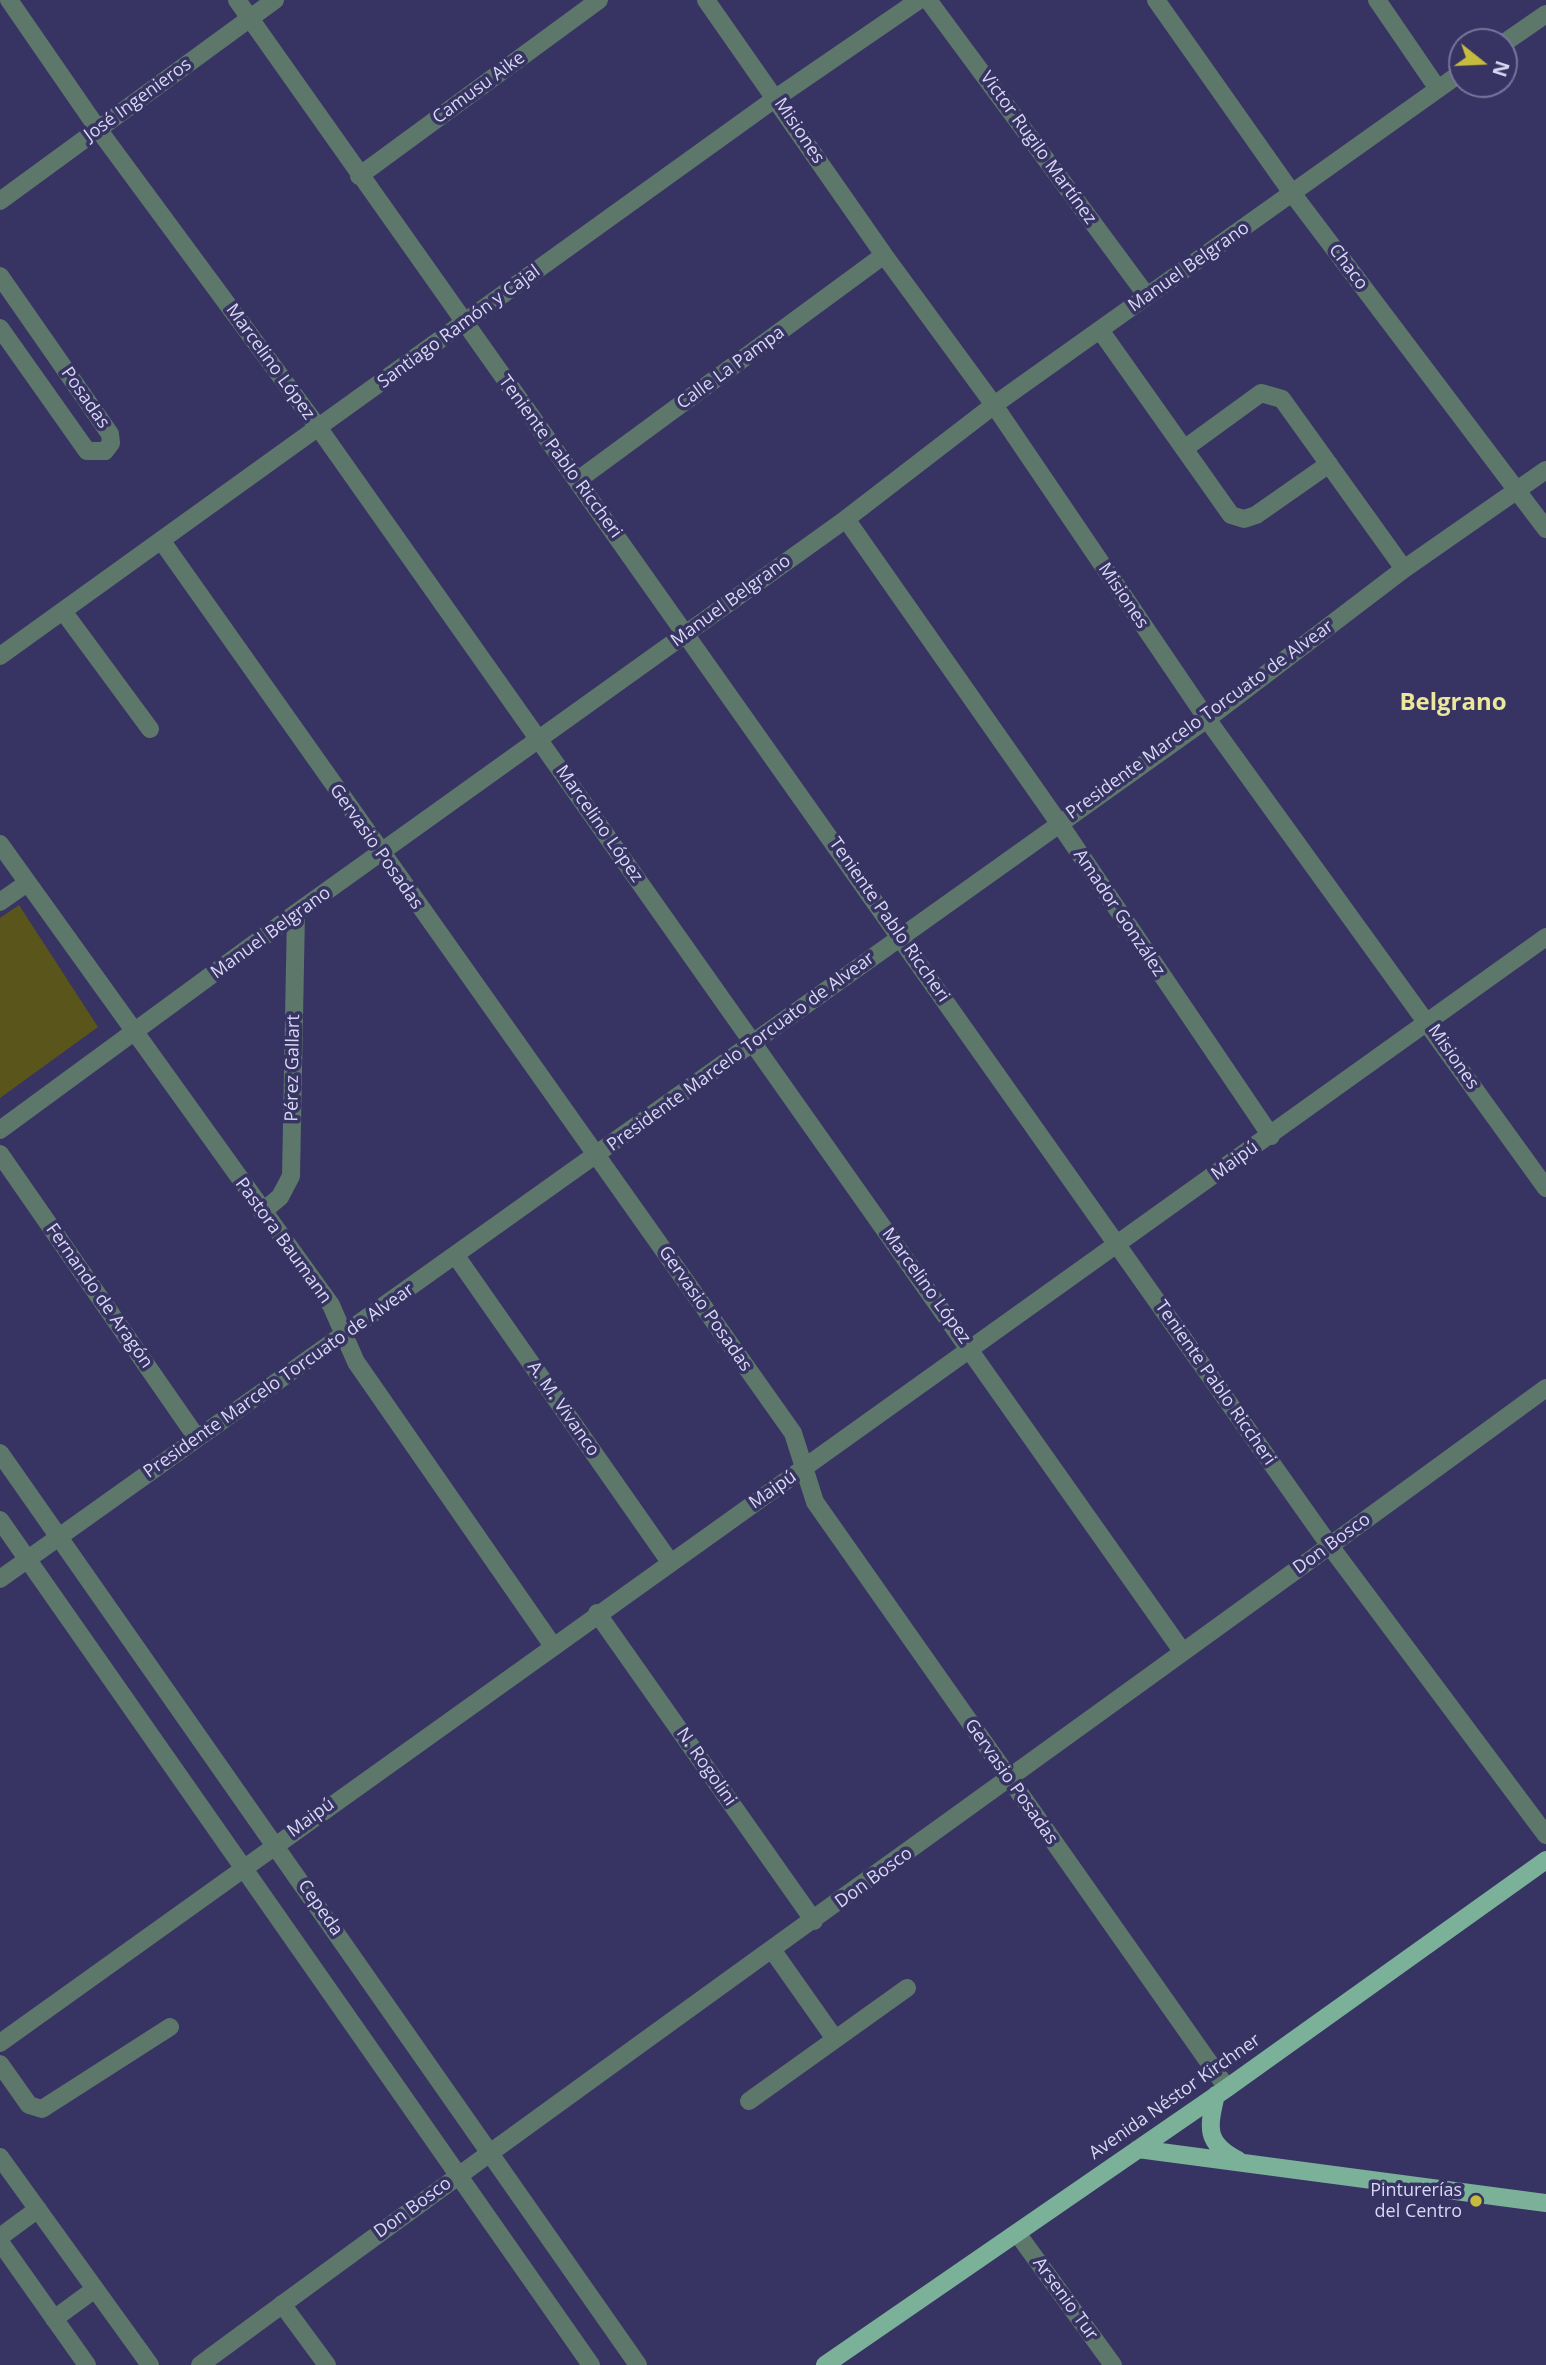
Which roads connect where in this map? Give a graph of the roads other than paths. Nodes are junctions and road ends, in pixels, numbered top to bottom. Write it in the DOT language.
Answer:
graph roads {
  1 [pos="9,0"];
  2 [pos="237,0"];
  3 [pos="275,0"];
  4 [pos="599,0"];
  5 [pos="706,0"];
  6 [pos="919,0"];
  7 [pos="928,0"];
  8 [pos="1156,0"];
  9 [pos="1377,0"];
  10 [pos="1546,14"];
  11 [pos="249,18"];
  12 [pos="1518,33"];
  13 [pos="1448,82"];
  14 [pos="1438,89"];
  15 [pos="776,98"];
  16 [pos="98,129"];
  17 [pos="359,176"];
  18 [pos="1292,193"];
  19 [pos="0,201"];
  20 [pos="884,255"];
  21 [pos="0,276"];
  22 [pos="1147,296"];
  23 [pos="463,324"];
  24 [pos="0,328"];
  25 [pos="1100,330"];
  26 [pos="994,405"];
  27 [pos="318,427"];
  28 [pos="1184,449"];
  29 [pos="1329,464"];
  30 [pos="1546,470"];
  31 [pos="578,480"];
  32 [pos="1518,489"];
  33 [pos="846,519"];
  34 [pos="1546,529"];
  35 [pos="161,540"];
  36 [pos="1404,569"];
  37 [pos="63,611"];
  38 [pos="686,633"];
  39 [pos="0,656"];
  40 [pos="1207,719"];
  41 [pos="150,729"];
  42 [pos="541,740"];
  43 [pos="1059,823"];
  44 [pos="0,844"];
  45 [pos="381,854"];
  46 [pos="27,883"];
  47 [pos="0,902"];
  48 [pos="296,913"];
  49 [pos="901,937"];
  50 [pos="1546,937"];
  51 [pos="1429,1023"];
  52 [pos="134,1034"];
  53 [pos="753,1044"];
  54 [pos="0,1130"];
  55 [pos="1270,1136"];
  56 [pos="0,1154"];
  57 [pos="596,1155"];
  58 [pos="1546,1188"];
  59 [pos="262,1212"];
  60 [pos="1118,1245"];
  61 [pos="456,1256"];
  62 [pos="345,1334"];
  63 [pos="971,1349"];
  64 [pos="1546,1388"];
  65 [pos="197,1438"];
  66 [pos="0,1453"];
  67 [pos="805,1468"];
  68 [pos="0,1520"];
  69 [pos="59,1536"];
  70 [pos="1330,1546"];
  71 [pos="28,1560"];
  72 [pos="670,1562"];
  73 [pos="0,1579"];
  74 [pos="597,1613"];
  75 [pos="553,1646"];
  76 [pos="1182,1651"];
  77 [pos="1008,1779"];
  78 [pos="1546,1835"];
  79 [pos="275,1844"];
  80 [pos="1546,1860"];
  81 [pos="242,1870"];
  82 [pos="814,1922"];
  83 [pos="773,1951"];
  84 [pos="907,1988"];
  85 [pos="170,2027"];
  86 [pos="835,2039"];
  87 [pos="0,2043"];
  88 [pos="0,2064"];
  89 [pos="1222,2092"];
  90 [pos="749,2101"];
  91 [pos="1138,2149"];
  92 [pos="491,2152"];
  93 [pos="0,2157"];
  94 [pos="1245,2164"];
  95 [pos="457,2175"];
  96 [pos="1546,2203"];
  97 [pos="38,2208"];
  98 [pos="1017,2233"];
  99 [pos="0,2239"];
  100 [pos="95,2288"];
  101 [pos="282,2304"];
  102 [pos="54,2319"];
  103 [pos="87,2365"];
  104 [pos="150,2365"];
  105 [pos="200,2365"];
  106 [pos="327,2365"];
  107 [pos="591,2365"];
  108 [pos="638,2365"];
  109 [pos="825,2365"];
  110 [pos="1113,2365"];
  1 -- 16 [label="street, Marcelino López"];
  2 -- 11 [label="street, Teniente Pablo Riccheri"];
  3 -- 11 [label="street, José Ingenieros"];
  4 -- 17 [label="street, Camusu Aike"];
  5 -- 15 [label="street, Misiones"];
  6 -- 15 [label="street, Santiago Ramón y Cajal"];
  7 -- 22 [label="street, Victor Rugilo Martínez"];
  8 -- 18 [label="street, Chaco"];
  9 -- 14 [label="street"];
  10 -- 12 [label="street"];
  11 -- 16 [label="street, José Ingenieros"];
  11 -- 17 [label="street, Teniente Pablo Riccheri"];
  13 -- 14 [label="street, Manuel Belgrano"];
  14 -- 18 [label="street, Manuel Belgrano"];
  15 -- 20 [label="street, Misiones"];
  15 -- 23 [label="street, Santiago Ramón y Cajal"];
  16 -- 19 [label="street, José Ingenieros"];
  16 -- 27 [label="street, Marcelino López"];
  17 -- 23 [label="street, Teniente Pablo Riccheri"];
  18 -- 22 [label="street, Manuel Belgrano"];
  18 -- 32 [label="street, Chaco"];
  20 -- 26 [label="street, Misiones"];
  20 -- 31 [label="street, Calle La Pampa"];
  21 -- 24 [label="street, Posadas"];
  22 -- 25 [label="street, Manuel Belgrano"];
  23 -- 27 [label="street, Santiago Ramón y Cajal"];
  23 -- 31 [label="street, Teniente Pablo Riccheri"];
  25 -- 26 [label="street, Manuel Belgrano"];
  25 -- 28 [label="street"];
  26 -- 33 [label="street, Manuel Belgrano"];
  26 -- 40 [label="street, Misiones"];
  27 -- 35 [label="street, Santiago Ramón y Cajal"];
  27 -- 42 [label="street, Marcelino López"];
  28 -- 29 [label="street"];
  28 -- 29 [label="street"];
  29 -- 36 [label="street"];
  30 -- 32 [label="street, Presidente Marcelo Torcuato de Alvear"];
  31 -- 38 [label="street, Teniente Pablo Riccheri"];
  32 -- 34 [label="street, Chaco"];
  32 -- 36 [label="street, Presidente Marcelo Torcuato de Alvear"];
  33 -- 38 [label="street, Manuel Belgrano"];
  33 -- 43 [label="street, Amador González"];
  35 -- 37 [label="street, Santiago Ramón y Cajal"];
  35 -- 45 [label="street, Gervasio Posadas"];
  36 -- 40 [label="street, Presidente Marcelo Torcuato de Alvear"];
  37 -- 39 [label="street, Santiago Ramón y Cajal"];
  37 -- 41 [label="street"];
  38 -- 42 [label="street, Manuel Belgrano"];
  38 -- 49 [label="street, Teniente Pablo Riccheri"];
  40 -- 43 [label="street, Presidente Marcelo Torcuato de Alvear"];
  40 -- 51 [label="street, Misiones"];
  42 -- 45 [label="street, Manuel Belgrano"];
  42 -- 53 [label="street, Marcelino López"];
  43 -- 49 [label="street, Presidente Marcelo Torcuato de Alvear"];
  43 -- 55 [label="street, Amador González"];
  44 -- 46 [label="street, Pastora Baumann"];
  45 -- 48 [label="street, Manuel Belgrano"];
  45 -- 57 [label="street, Gervasio Posadas"];
  46 -- 47 [label="street"];
  46 -- 52 [label="street, Pastora Baumann"];
  48 -- 52 [label="street, Manuel Belgrano"];
  48 -- 59 [label="street, Pérez Gallart"];
  49 -- 53 [label="street, Presidente Marcelo Torcuato de Alvear"];
  49 -- 60 [label="street, Teniente Pablo Riccheri"];
  50 -- 51 [label="street, Maipú"];
  51 -- 55 [label="street, Maipú"];
  51 -- 58 [label="street, Misiones"];
  52 -- 54 [label="street, Manuel Belgrano"];
  52 -- 59 [label="street, Pastora Baumann"];
  53 -- 57 [label="street, Presidente Marcelo Torcuato de Alvear"];
  53 -- 63 [label="street, Marcelino López"];
  55 -- 60 [label="street, Maipú"];
  56 -- 65 [label="street, Fernando de Aragón"];
  57 -- 61 [label="street, Presidente Marcelo Torcuato de Alvear"];
  57 -- 67 [label="street, Gervasio Posadas"];
  59 -- 62 [label="street, Pastora Baumann"];
  60 -- 63 [label="street, Maipú"];
  60 -- 70 [label="street, Teniente Pablo Riccheri"];
  61 -- 62 [label="street, Presidente Marcelo Torcuato de Alvear"];
  61 -- 72 [label="street, A. M. Vivanco"];
  62 -- 65 [label="street, Presidente Marcelo Torcuato de Alvear"];
  62 -- 75 [label="street, Pastora Baumann"];
  63 -- 67 [label="street, Maipú"];
  63 -- 76 [label="street, Marcelino López"];
  64 -- 70 [label="street, Don Bosco"];
  65 -- 69 [label="street, Presidente Marcelo Torcuato de Alvear"];
  66 -- 69 [label="street, Cepeda"];
  67 -- 72 [label="street, Maipú"];
  67 -- 77 [label="street, Gervasio Posadas"];
  68 -- 71 [label="street"];
  69 -- 71 [label="street, Presidente Marcelo Torcuato de Alvear"];
  69 -- 79 [label="street, Cepeda"];
  70 -- 76 [label="street, Don Bosco"];
  70 -- 78 [label="street, Teniente Pablo Riccheri"];
  71 -- 73 [label="street, Presidente Marcelo Torcuato de Alvear"];
  71 -- 81 [label="street"];
  72 -- 74 [label="street, Maipú"];
  74 -- 75 [label="street, Maipú"];
  74 -- 82 [label="street, N. Rogolini"];
  75 -- 79 [label="street, Maipú"];
  76 -- 77 [label="street, Don Bosco"];
  77 -- 82 [label="street, Don Bosco"];
  77 -- 89 [label="street, Gervasio Posadas"];
  79 -- 81 [label="street, Maipú"];
  79 -- 92 [label="street, Cepeda"];
  80 -- 89 [label="main road, Avenida Néstor Kirchner"];
  81 -- 87 [label="street, Maipú"];
  81 -- 95 [label="street"];
  82 -- 83 [label="street, Don Bosco"];
  83 -- 86 [label="street"];
  83 -- 92 [label="street, Don Bosco"];
  84 -- 86 [label="street"];
  85 -- 88 [label="street"];
  86 -- 90 [label="street"];
  89 -- 91 [label="main road, Avenida Néstor Kirchner"];
  89 -- 94 [label="main road"];
  91 -- 94 [label="main road"];
  91 -- 98 [label="main road, Avenida Néstor Kirchner"];
  92 -- 95 [label="street, Don Bosco"];
  92 -- 108 [label="street, Cepeda"];
  93 -- 97 [label="street"];
  94 -- 96 [label="main road"];
  95 -- 101 [label="street, Don Bosco"];
  95 -- 107 [label="street"];
  97 -- 99 [label="street"];
  97 -- 100 [label="street"];
  98 -- 109 [label="main road, Avenida Néstor Kirchner"];
  98 -- 110 [label="street, Arsenio Tur"];
  99 -- 102 [label="street"];
  100 -- 102 [label="street"];
  100 -- 104 [label="street"];
  101 -- 105 [label="street, Don Bosco"];
  101 -- 106 [label="street"];
  102 -- 103 [label="street"];
}
